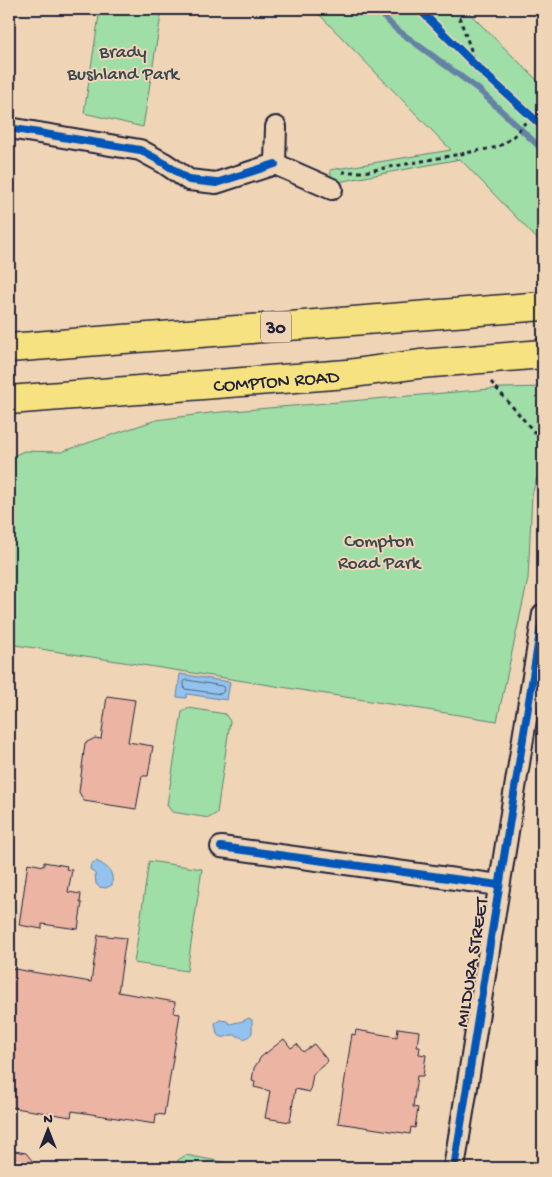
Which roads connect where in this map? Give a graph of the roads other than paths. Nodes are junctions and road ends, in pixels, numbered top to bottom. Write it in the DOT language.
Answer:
graph roads {
  1 [pos="276,127"];
  2 [pos="9,128"];
  3 [pos="276,164"];
  4 [pos="332,189"];
  5 [pos="543,306"];
  6 [pos="9,348"];
  7 [pos="543,354"];
  8 [pos="9,400"];
  9 [pos="543,614"];
  10 [pos="221,847"];
  11 [pos="500,885"];
  12 [pos="454,1168"];
  1 -- 3 [label="street"];
  2 -- 3 [label="street"];
  3 -- 4 [label="street"];
  5 -- 6 [label="main road, 30"];
  7 -- 8 [label="main road, COMPTON ROAD"];
  9 -- 11 [label="street, MILDURA STREET"];
  10 -- 11 [label="street"];
  11 -- 12 [label="street, MILDURA STREET"];
}
